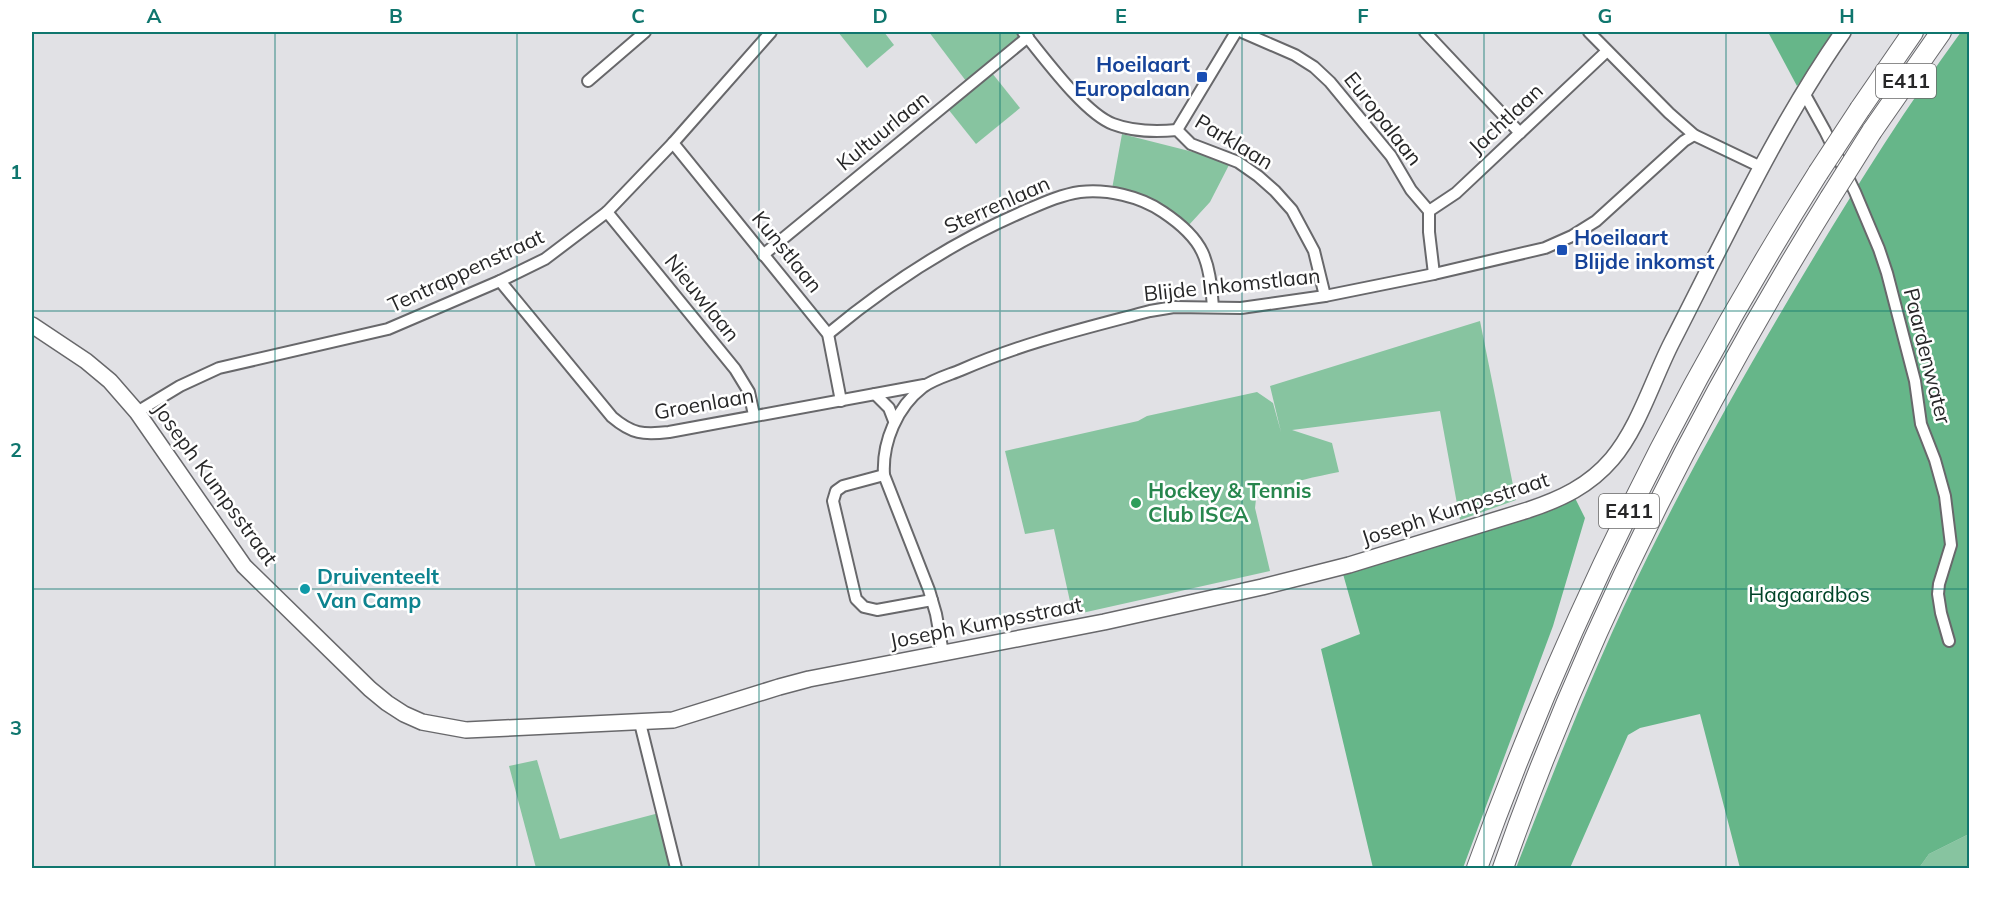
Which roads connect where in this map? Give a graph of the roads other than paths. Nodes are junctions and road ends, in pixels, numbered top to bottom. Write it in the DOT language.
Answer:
graph roads {
  1 [pos="645,32"];
  2 [pos="771,32"];
  3 [pos="1236,32"];
  4 [pos="1242,32"];
  5 [pos="1425,32"];
  6 [pos="1589,32"];
  7 [pos="1843,32"];
  8 [pos="1913,32"];
  9 [pos="1941,32"];
  10 [pos="1026,34"];
  11 [pos="1607,51"];
  12 [pos="588,81"];
  13 [pos="1804,93"];
  14 [pos="1177,130"];
  15 [pos="1520,133"];
  16 [pos="1694,135"];
  17 [pos="673,142"];
  18 [pos="1761,167"];
  19 [pos="1429,211"];
  20 [pos="607,212"];
  21 [pos="763,255"];
  22 [pos="1434,274"];
  23 [pos="500,281"];
  24 [pos="1325,296"];
  25 [pos="1213,307"];
  26 [pos="32,325"];
  27 [pos="828,334"];
  28 [pos="925,385"];
  29 [pos="875,394"];
  30 [pos="841,401"];
  31 [pos="137,412"];
  32 [pos="754,415"];
  33 [pos="894,421"];
  34 [pos="884,476"];
  35 [pos="932,600"];
  36 [pos="1949,641"];
  37 [pos="943,653"];
  38 [pos="640,723"];
  39 [pos="676,868"];
  40 [pos="1477,868"];
  41 [pos="1503,868"];
  1 -- 12 [label="street"];
  2 -- 17 [label="street, Tentrappenstraat"];
  3 -- 14 [label="street"];
  4 -- 19 [label="street, Europalaan"];
  5 -- 15 [label="street"];
  6 -- 11 [label="street"];
  7 -- 13 [label="street, Joseph Kumpsstraat"];
  8 -- 40 [label="highway, E411, bridge"];
  9 -- 41 [label="highway, E411, bridge"];
  10 -- 14 [label="street, Parklaan"];
  10 -- 21 [label="street, Kultuurlaan"];
  11 -- 15 [label="street, Jachtlaan"];
  11 -- 16 [label="street"];
  13 -- 18 [label="street, Joseph Kumpsstraat"];
  13 -- 36 [label="street, Paardenwater"];
  14 -- 24 [label="street, Parklaan"];
  15 -- 19 [label="street, Jachtlaan"];
  16 -- 18 [label="street"];
  16 -- 22 [label="street, Blijde Inkomstlaan"];
  17 -- 20 [label="street, Tentrappenstraat"];
  17 -- 21 [label="street, Kunstlaan"];
  18 -- 37 [label="street, Joseph Kumpsstraat"];
  19 -- 22 [label="street"];
  20 -- 23 [label="street, Tentrappenstraat"];
  20 -- 32 [label="street, Nieuwlaan"];
  21 -- 27 [label="street, Kunstlaan"];
  22 -- 24 [label="street, Blijde Inkomstlaan"];
  23 -- 31 [label="street, Tentrappenstraat"];
  23 -- 32 [label="street, Groenlaan"];
  24 -- 25 [label="street, Blijde Inkomstlaan"];
  25 -- 27 [label="street, Sterrenlaan"];
  25 -- 28 [label="street, Blijde Inkomstlaan"];
  26 -- 31 [label="street, Joseph Kumpsstraat"];
  27 -- 30 [label="street, Kunstlaan"];
  28 -- 29 [label="street, Groenlaan"];
  28 -- 33 [label="street, Blijde Inkomstlaan"];
  29 -- 30 [label="street, Groenlaan"];
  29 -- 33 [label="street"];
  30 -- 32 [label="street, Groenlaan"];
  31 -- 38 [label="street, Joseph Kumpsstraat"];
  33 -- 34 [label="street, Blijde Inkomstlaan"];
  34 -- 35 [label="street, Blijde Inkomstlaan"];
  34 -- 35 [label="street"];
  35 -- 37 [label="street, Blijde Inkomstlaan"];
  37 -- 38 [label="street, Joseph Kumpsstraat"];
  38 -- 39 [label="street"];
}
